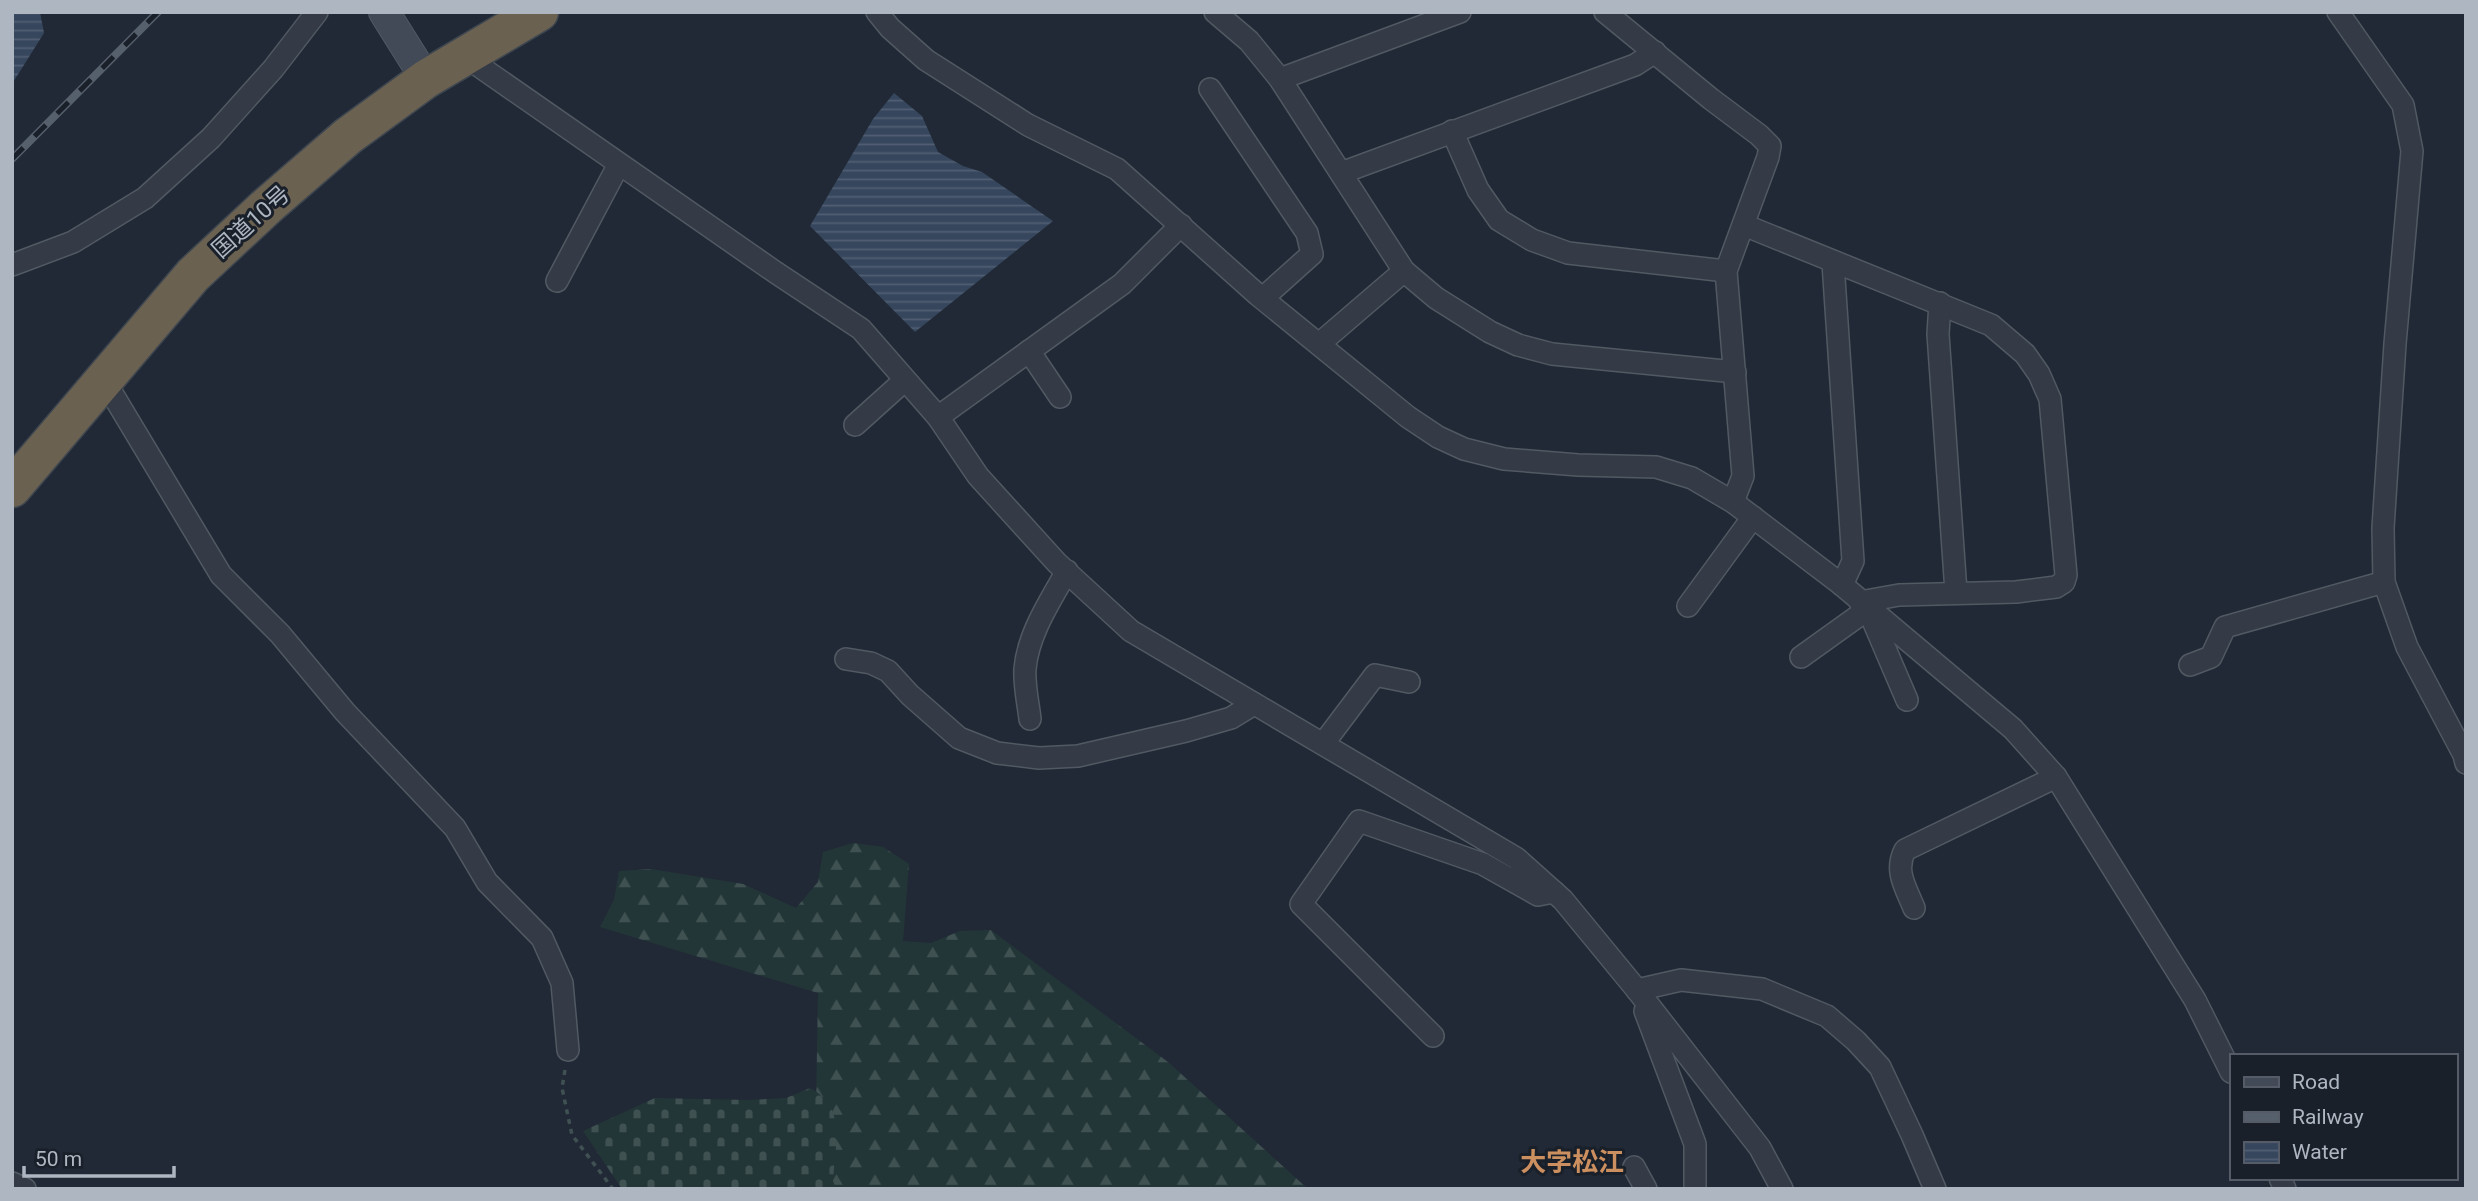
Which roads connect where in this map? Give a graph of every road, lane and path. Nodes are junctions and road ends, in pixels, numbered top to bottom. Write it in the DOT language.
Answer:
graph roads {
  1 [pos="317,12"];
  2 [pos="384,12"];
  3 [pos="539,12"];
  4 [pos="877,12"];
  5 [pos="1216,12"];
  6 [pos="1460,12"];
  7 [pos="1605,12"];
  8 [pos="2338,12"];
  9 [pos="1655,52"];
  10 [pos="466,57"];
  11 [pos="426,79"];
  12 [pos="1280,79"];
  13 [pos="1210,89"];
  14 [pos="1452,131"];
  15 [pos="619,164"];
  16 [pos="1341,173"];
  17 [pos="1181,225"];
  18 [pos="1744,225"];
  19 [pos="1833,263"];
  20 [pos="12,265"];
  21 [pos="1404,271"];
  22 [pos="1726,271"];
  23 [pos="557,281"];
  24 [pos="1263,298"];
  25 [pos="1940,303"];
  26 [pos="1319,344"];
  27 [pos="1029,351"];
  28 [pos="1735,372"];
  29 [pos="104,380"];
  30 [pos="905,380"];
  31 [pos="1060,397"];
  32 [pos="938,417"];
  33 [pos="855,425"];
  34 [pos="12,488"];
  35 [pos="1733,502"];
  36 [pos="1753,517"];
  37 [pos="1067,571"];
  38 [pos="2384,582"];
  39 [pos="1842,585"];
  40 [pos="1956,592"];
  41 [pos="1864,605"];
  42 [pos="1688,606"];
  43 [pos="1801,657"];
  44 [pos="846,659"];
  45 [pos="2190,665"];
  46 [pos="1409,682"];
  47 [pos="1907,700"];
  48 [pos="1254,704"];
  49 [pos="1030,719"];
  50 [pos="1323,744"];
  51 [pos="2466,763"];
  52 [pos="2056,777"];
  53 [pos="1554,892"];
  54 [pos="1914,908"];
  55 [pos="1637,990"];
  56 [pos="1433,1036"];
  57 [pos="568,1050"];
  58 [pos="2230,1070"];
  59 [pos="1634,1167"];
  60 [pos="12,1183"];
  61 [pos="1697,1186"];
  62 [pos="25,1189"];
  63 [pos="613,1189"];
  64 [pos="1646,1189"];
  65 [pos="1782,1189"];
  66 [pos="1935,1189"];
  1 -- 20 [label="street"];
  2 -- 11 [label="main road"];
  3 -- 10 [label="highway, 国道10号"];
  4 -- 17 [label="street"];
  5 -- 12 [label="street"];
  6 -- 12 [label="street"];
  7 -- 9 [label="street"];
  8 -- 38 [label="street"];
  9 -- 14 [label="street"];
  9 -- 18 [label="street"];
  10 -- 11 [label="highway, 国道10号"];
  10 -- 15 [label="street"];
  11 -- 29 [label="highway, 国道10号"];
  12 -- 16 [label="street"];
  13 -- 24 [label="street"];
  14 -- 16 [label="street"];
  14 -- 22 [label="street"];
  15 -- 23 [label="street"];
  15 -- 30 [label="street"];
  16 -- 21 [label="street"];
  17 -- 24 [label="street"];
  17 -- 27 [label="street"];
  18 -- 19 [label="street"];
  18 -- 22 [label="street"];
  19 -- 25 [label="street"];
  19 -- 39 [label="street"];
  21 -- 26 [label="street"];
  21 -- 28 [label="street"];
  22 -- 28 [label="street"];
  24 -- 26 [label="street"];
  25 -- 40 [label="street"];
  25 -- 40 [label="street"];
  26 -- 35 [label="street"];
  27 -- 31 [label="street"];
  27 -- 32 [label="street"];
  28 -- 35 [label="street"];
  29 -- 34 [label="highway, 国道10号"];
  29 -- 57 [label="street"];
  30 -- 32 [label="street"];
  30 -- 33 [label="street"];
  32 -- 37 [label="street"];
  35 -- 36 [label="street"];
  36 -- 39 [label="street"];
  36 -- 42 [label="street"];
  37 -- 48 [label="street"];
  37 -- 49 [label="street"];
  38 -- 45 [label="street"];
  38 -- 51 [label="street"];
  39 -- 41 [label="street"];
  40 -- 41 [label="street"];
  41 -- 43 [label="street"];
  41 -- 47 [label="street"];
  41 -- 52 [label="street"];
  44 -- 48 [label="street"];
  46 -- 50 [label="street"];
  48 -- 50 [label="street"];
  50 -- 53 [label="street"];
  52 -- 54 [label="street"];
  52 -- 58 [label="street"];
  53 -- 55 [label="street"];
  53 -- 56 [label="street"];
  55 -- 61 [label="street"];
  55 -- 65 [label="street"];
  55 -- 66 [label="street"];
  57 -- 63 [label="path"];
  59 -- 64 [label="street"];
  60 -- 62 [label="street"];
}
